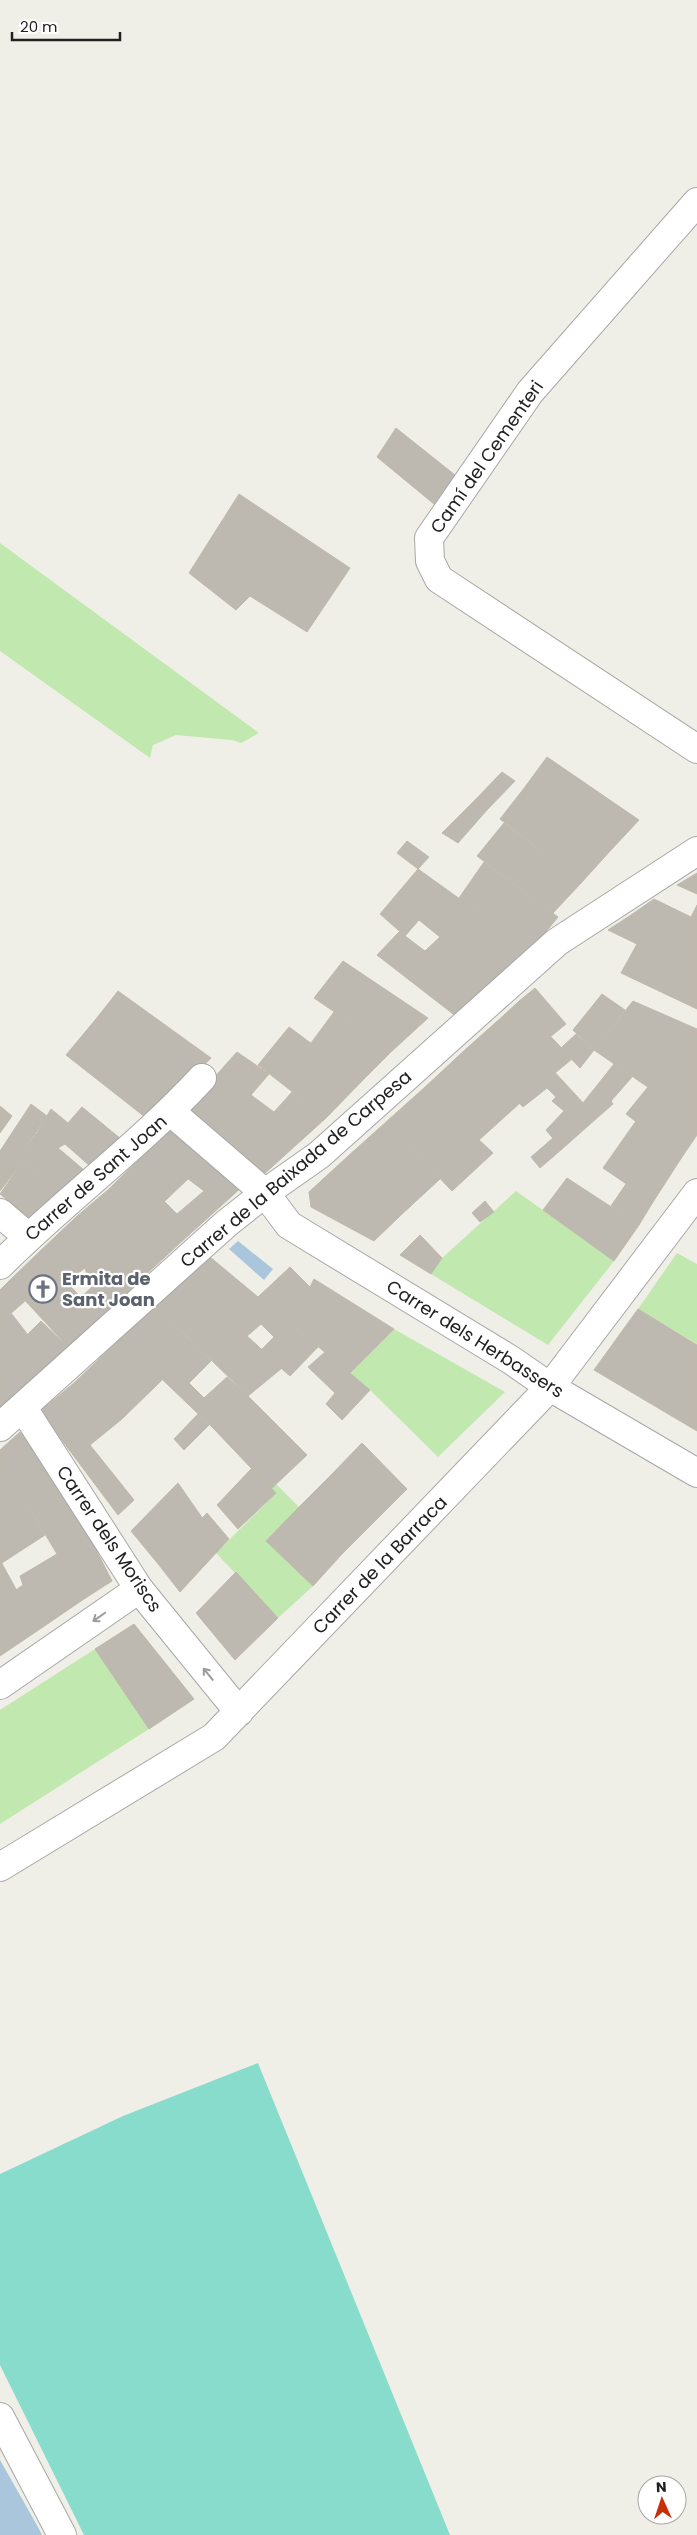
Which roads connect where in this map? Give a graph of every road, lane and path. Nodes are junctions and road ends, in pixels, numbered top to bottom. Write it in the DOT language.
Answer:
graph roads {
  1 [pos="697,202"];
  2 [pos="697,750"];
  3 [pos="697,851"];
  4 [pos="202,1078"];
  5 [pos="171,1112"];
  6 [pos="266,1192"];
  7 [pos="692,1210"];
  8 [pos="0,1213"];
  9 [pos="28,1237"];
  10 [pos="0,1265"];
  11 [pos="550,1387"];
  12 [pos="23,1408"];
  13 [pos="0,1427"];
  14 [pos="697,1473"];
  15 [pos="139,1590"];
  16 [pos="0,1685"];
  17 [pos="239,1712"];
  18 [pos="0,1868"];
  19 [pos="0,2417"];
  20 [pos="62,2535"];
  1 -- 2 [label="street, Camí del Cementeri"];
  3 -- 6 [label="street, Carrer de la Baixada de Carpesa"];
  4 -- 5 [label="street, Carrer de Sant Joan"];
  5 -- 6 [label="street, Carrer dels Herbassers"];
  5 -- 9 [label="street, Carrer de Sant Joan"];
  6 -- 11 [label="street, Carrer dels Herbassers"];
  6 -- 12 [label="street, Carrer de la Baixada de Carpesa"];
  7 -- 11 [label="street, Carrer de la Barraca"];
  8 -- 9 [label="street"];
  9 -- 10 [label="street, Carrer de Sant Joan"];
  11 -- 14 [label="street, Carrer dels Herbassers"];
  11 -- 17 [label="street, Carrer de la Barraca"];
  12 -- 13 [label="street, Carrer de la Baixada de Carpesa"];
  12 -- 15 [label="street, Carrer dels Moriscs"];
  15 -- 16 [label="street, one-way"];
  17 -- 15 [label="street, Carrer dels Moriscs, one-way"];
  17 -- 18 [label="street, Carrer de la Barraca"];
  19 -- 20 [label="street"];
}
